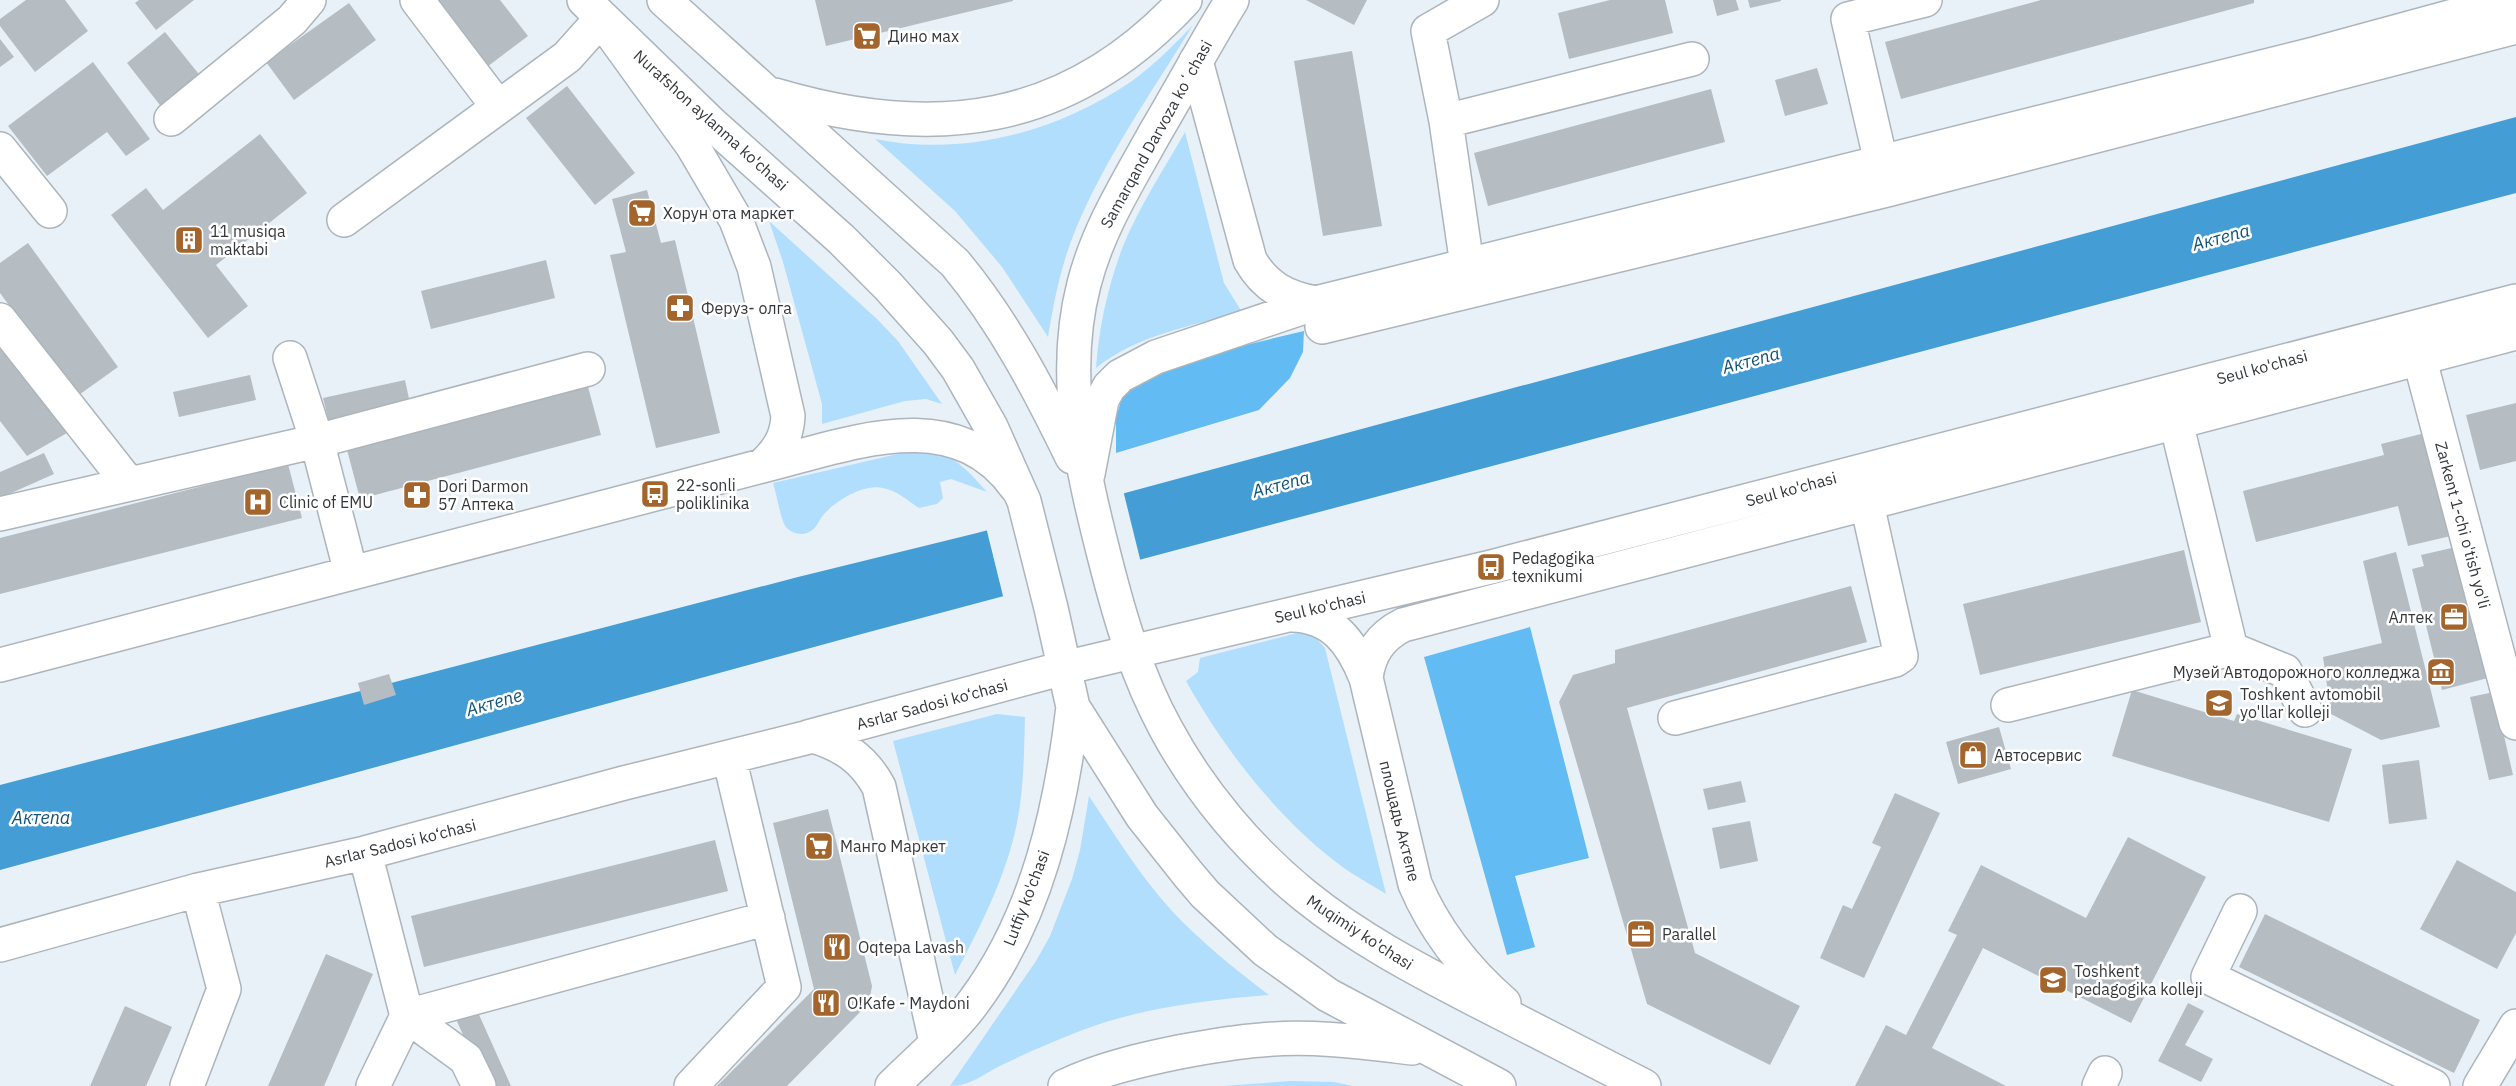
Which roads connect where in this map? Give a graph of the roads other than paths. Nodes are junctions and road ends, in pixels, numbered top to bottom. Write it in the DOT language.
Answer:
graph roads {
  1 [pos="309,0"];
  2 [pos="417,0"];
  3 [pos="664,0"];
  4 [pos="1185,0"];
  5 [pos="1232,0"];
  6 [pos="1482,0"];
  7 [pos="1925,0"];
  8 [pos="2512,0"];
  9 [pos="593,10"];
  10 [pos="2516,27"];
  11 [pos="1692,59"];
  12 [pos="1196,61"];
  13 [pos="770,94"];
  14 [pos="498,107"];
  15 [pos="171,119"];
  16 [pos="1446,121"];
  17 [pos="0,149"];
  18 [pos="1881,162"];
  19 [pos="50,211"];
  20 [pos="344,220"];
  21 [pos="1467,265"];
  22 [pos="2516,301"];
  23 [pos="1319,315"];
  24 [pos="0,320"];
  25 [pos="2516,333"];
  26 [pos="2415,343"];
  27 [pos="290,358"];
  28 [pos="588,369"];
  29 [pos="787,404"];
  30 [pos="2176,422"];
  31 [pos="317,441"];
  32 [pos="831,449"];
  33 [pos="762,466"];
  34 [pos="129,484"];
  35 [pos="1086,486"];
  36 [pos="1024,501"];
  37 [pos="1867,504"];
  38 [pos="0,514"];
  39 [pos="351,573"];
  40 [pos="1290,615"];
  41 [pos="2231,649"];
  42 [pos="1132,652"];
  43 [pos="0,665"];
  44 [pos="1064,668"];
  45 [pos="1366,678"];
  46 [pos="2008,705"];
  47 [pos="1073,707"];
  48 [pos="2306,710"];
  49 [pos="1675,718"];
  50 [pos="2516,723"];
  51 [pos="800,739"];
  52 [pos="729,757"];
  53 [pos="365,854"];
  54 [pos="198,890"];
  55 [pos="2240,910"];
  56 [pos="768,918"];
  57 [pos="0,945"];
  58 [pos="407,1016"];
  59 [pos="2516,1026"];
  60 [pos="1535,1030"];
  61 [pos="936,1042"];
  62 [pos="1432,1051"];
  63 [pos="187,1086"];
  64 [pos="373,1086"];
  65 [pos="479,1086"];
  66 [pos="691,1086"];
  67 [pos="892,1086"];
  68 [pos="1065,1086"];
  69 [pos="1499,1086"];
  70 [pos="1644,1086"];
  71 [pos="2433,1086"];
  72 [pos="2480,1086"];
  1 -- 15 [label="main road"];
  2 -- 14 [label="main road"];
  3 -- 13 [label="main road"];
  4 -- 13 [label="main road"];
  5 -- 12 [label="main road, Samarqand Darvoza koʻchasi"];
  6 -- 16 [label="main road"];
  7 -- 18 [label="main road"];
  8 -- 18 [label="main road"];
  9 -- 14 [label="main road"];
  9 -- 29 [label="main road"];
  9 -- 36 [label="main road, Nurafshon aylanma ko'chasi"];
  10 -- 23 [label="main road"];
  11 -- 16 [label="main road"];
  12 -- 23 [label="main road"];
  12 -- 35 [label="main road, Samarqand Darvoza koʻchasi"];
  13 -- 35 [label="main road"];
  14 -- 20 [label="main road"];
  16 -- 21 [label="main road"];
  17 -- 19 [label="main road"];
  18 -- 21 [label="main road"];
  21 -- 23 [label="main road"];
  22 -- 26 [label="main road, Seul ko'chasi"];
  23 -- 35 [label="main road"];
  24 -- 34 [label="main road"];
  25 -- 26 [label="main road, Seul ko'chasi"];
  26 -- 30 [label="main road"];
  26 -- 40 [label="main road, Seul ko'chasi"];
  26 -- 50 [label="main road, Zarkent 1-chi o'tish yo'li"];
  27 -- 31 [label="main road"];
  28 -- 31 [label="main road"];
  29 -- 32 [label="main road"];
  29 -- 33 [label="main road"];
  30 -- 37 [label="main road"];
  30 -- 41 [label="main road"];
  31 -- 34 [label="main road"];
  31 -- 39 [label="main road"];
  32 -- 33 [label="main road"];
  32 -- 36 [label="main road"];
  33 -- 39 [label="main road"];
  34 -- 38 [label="main road"];
  35 -- 42 [label="main road, Muqimiy ko'chasi"];
  36 -- 44 [label="main road"];
  37 -- 45 [label="main road"];
  37 -- 49 [label="main road"];
  39 -- 43 [label="main road"];
  40 -- 42 [label="main road, Seul ko'chasi"];
  40 -- 45 [label="main road, площадь Актепе"];
  41 -- 46 [label="main road"];
  41 -- 48 [label="main road"];
  42 -- 44 [label="main road, Seul ko'chasi"];
  42 -- 60 [label="main road, Muqimiy ko'chasi"];
  44 -- 47 [label="main road"];
  44 -- 51 [label="main road, Asrlar Sadosi ko‘chasi"];
  45 -- 60 [label="main road, площадь Актепе"];
  47 -- 61 [label="main road, Lutfiy ko'chasi"];
  47 -- 62 [label="main road"];
  51 -- 52 [label="main road, Asrlar Sadosi ko‘chasi"];
  51 -- 61 [label="main road, Asrlar Sadosi ko‘chasi"];
  52 -- 53 [label="main road, Asrlar Sadosi ko‘chasi"];
  52 -- 56 [label="main road"];
  53 -- 54 [label="main road, Asrlar Sadosi ko‘chasi"];
  53 -- 58 [label="main road"];
  54 -- 57 [label="main road, Asrlar Sadosi ko‘chasi"];
  54 -- 63 [label="main road"];
  55 -- 71 [label="main road"];
  56 -- 58 [label="main road"];
  56 -- 66 [label="main road"];
  58 -- 64 [label="main road"];
  58 -- 65 [label="main road"];
  59 -- 72 [label="main road"];
  60 -- 70 [label="main road, Muqimiy ko'chasi"];
  61 -- 67 [label="main road, Lutfiy ko'chasi"];
  62 -- 68 [label="main road"];
  62 -- 69 [label="main road"];
}
